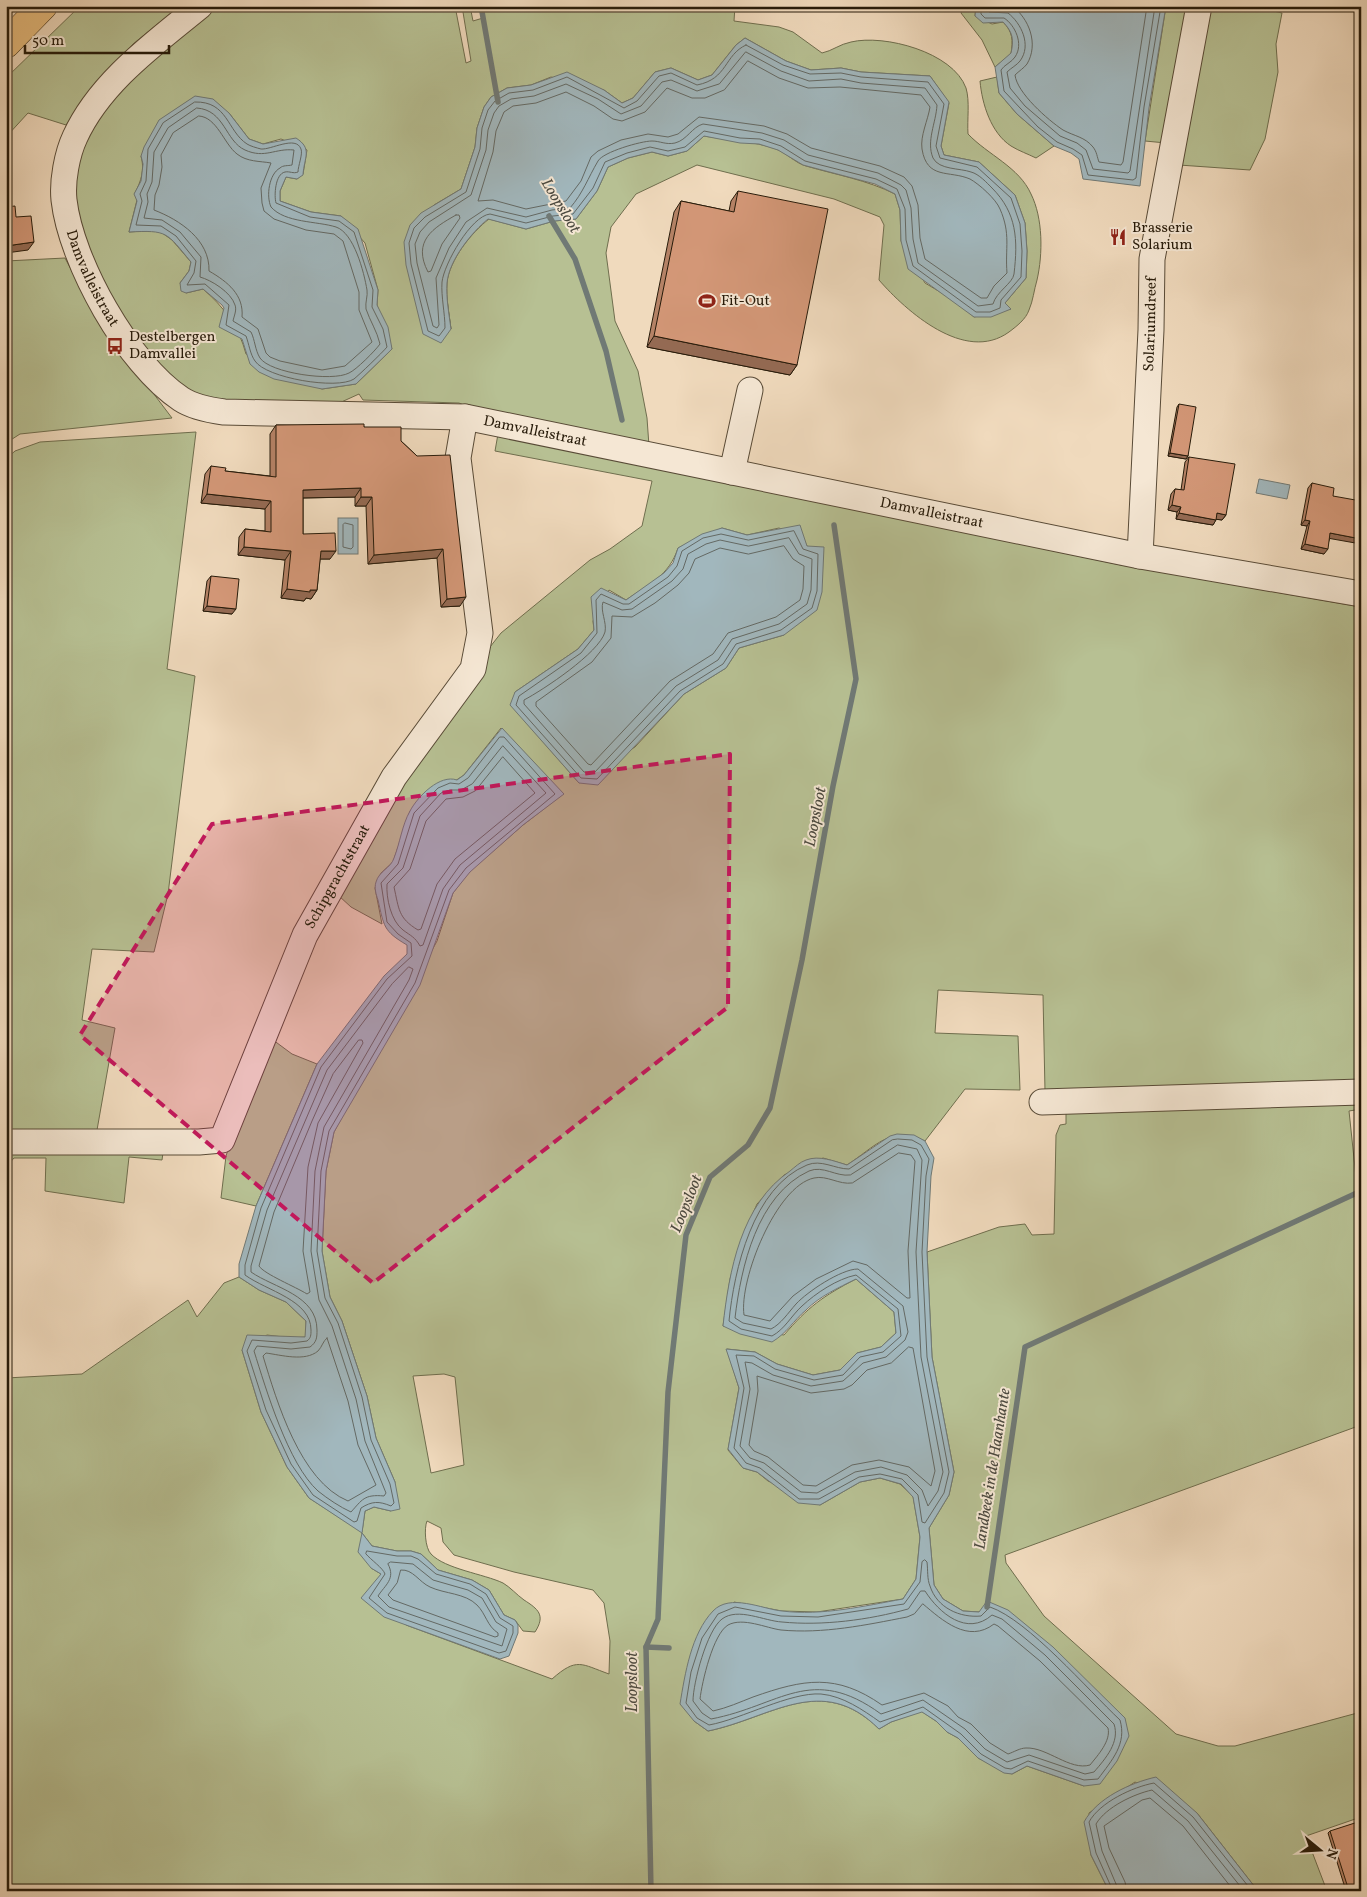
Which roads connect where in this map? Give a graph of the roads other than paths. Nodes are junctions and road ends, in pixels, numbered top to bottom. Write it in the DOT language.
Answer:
graph roads {
  1 [pos="43,6"];
  2 [pos="200,6"];
  3 [pos="1198,6"];
  4 [pos="6,44"];
  5 [pos="750,390"];
  6 [pos="464,417"];
  7 [pos="732,472"];
  8 [pos="1140,556"];
  9 [pos="1361,594"];
  10 [pos="1361,1092"];
  11 [pos="1042,1102"];
  12 [pos="6,1142"];
  1 -- 4 [label="highway"];
  2 -- 6 [label="street, Damvalleistraat"];
  3 -- 8 [label="street, Solariumdreef"];
  5 -- 7 [label="street"];
  6 -- 7 [label="street, Damvalleistraat"];
  6 -- 12 [label="street, Schipgrachtstraat"];
  7 -- 8 [label="street, Damvalleistraat"];
  8 -- 9 [label="street, Damvalleistraat"];
  10 -- 11 [label="street"];
}
